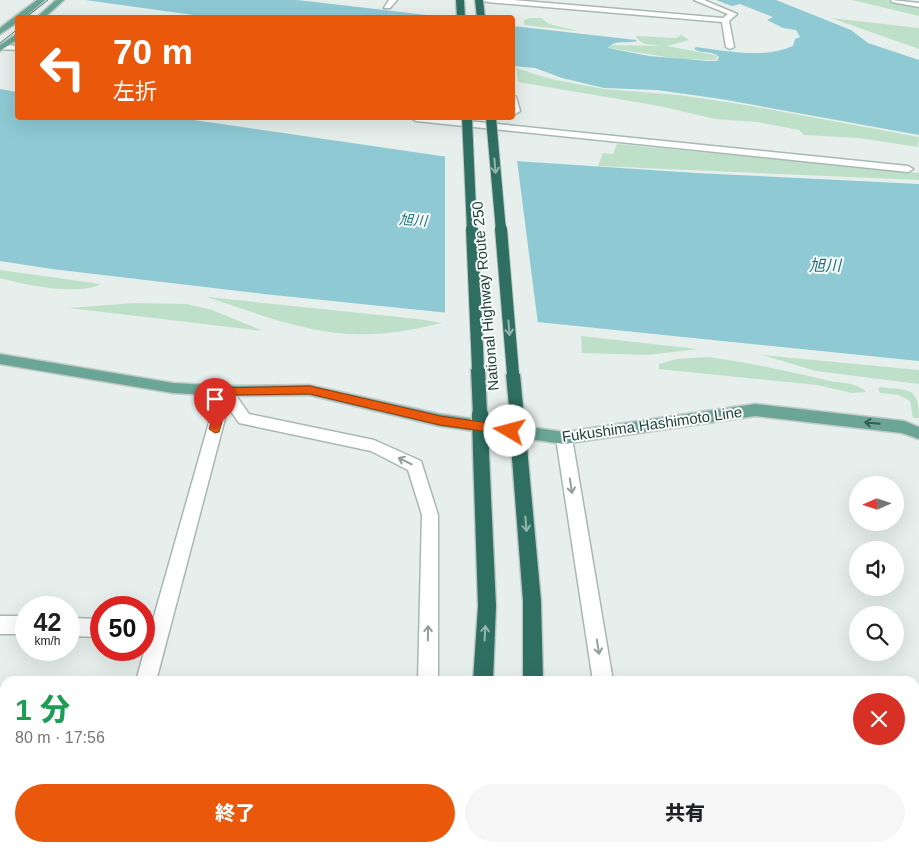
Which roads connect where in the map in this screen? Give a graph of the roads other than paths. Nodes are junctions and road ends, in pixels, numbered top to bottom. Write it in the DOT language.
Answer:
graph roads {
  1 [pos="41,0"];
  2 [pos="60,0"];
  3 [pos="393,0"];
  4 [pos="460,0"];
  5 [pos="479,0"];
  6 [pos="487,0"];
  7 [pos="698,0"];
  8 [pos="895,0"];
  9 [pos="569,4"];
  10 [pos="919,5"];
  11 [pos="387,6"];
  12 [pos="22,15"];
  13 [pos="42,15"];
  14 [pos="462,15"];
  15 [pos="481,15"];
  16 [pos="15,20"];
  17 [pos="725,20"];
  18 [pos="0,32"];
  19 [pos="15,37"];
  20 [pos="730,47"];
  21 [pos="1,48"];
  22 [pos="15,48"];
  23 [pos="441,120"];
  24 [pos="467,120"];
  25 [pos="470,120"];
  26 [pos="491,120"];
  27 [pos="453,121"];
  28 [pos="908,169"];
  29 [pos="0,359"];
  30 [pos="225,391"];
  31 [pos="919,433"];
  32 [pos="564,438"];
  33 [pos="155,619"];
  34 [pos="0,625"];
  35 [pos="15,625"];
  36 [pos="148,661"];
  37 [pos="147,676"];
  38 [pos="428,676"];
  39 [pos="483,676"];
  40 [pos="533,676"];
  41 [pos="602,676"];
  1 -- 12 [label="main road"];
  2 -- 13 [label="main road"];
  3 -- 11 [label="street"];
  4 -- 14 [label="highway"];
  5 -- 15 [label="highway"];
  6 -- 9 [label="street"];
  7 -- 17 [label="street"];
  8 -- 10 [label="street"];
  9 -- 17 [label="street"];
  16 -- 18 [label="main road"];
  17 -- 20 [label="street"];
  19 -- 21 [label="main road"];
  21 -- 22 [label="street"];
  23 -- 27 [label="street"];
  39 -- 24 [label="highway, National Highway Route 250, one-way, bridge"];
  25 -- 27 [label="street"];
  26 -- 40 [label="highway, National Highway Route 250, one-way, bridge"];
  27 -- 28 [label="street"];
  29 -- 30 [label="main road, Fukushima Hashimoto Line"];
  30 -- 32 [label="main road, Fukushima Hashimoto Line"];
  30 -- 33 [label="street"];
  38 -- 30 [label="street, one-way"];
  31 -- 32 [label="main road, Fukushima Hashimoto Line, one-way"];
  32 -- 41 [label="street, one-way"];
  34 -- 35 [label="street"];
  36 -- 37 [label="street"];
}
